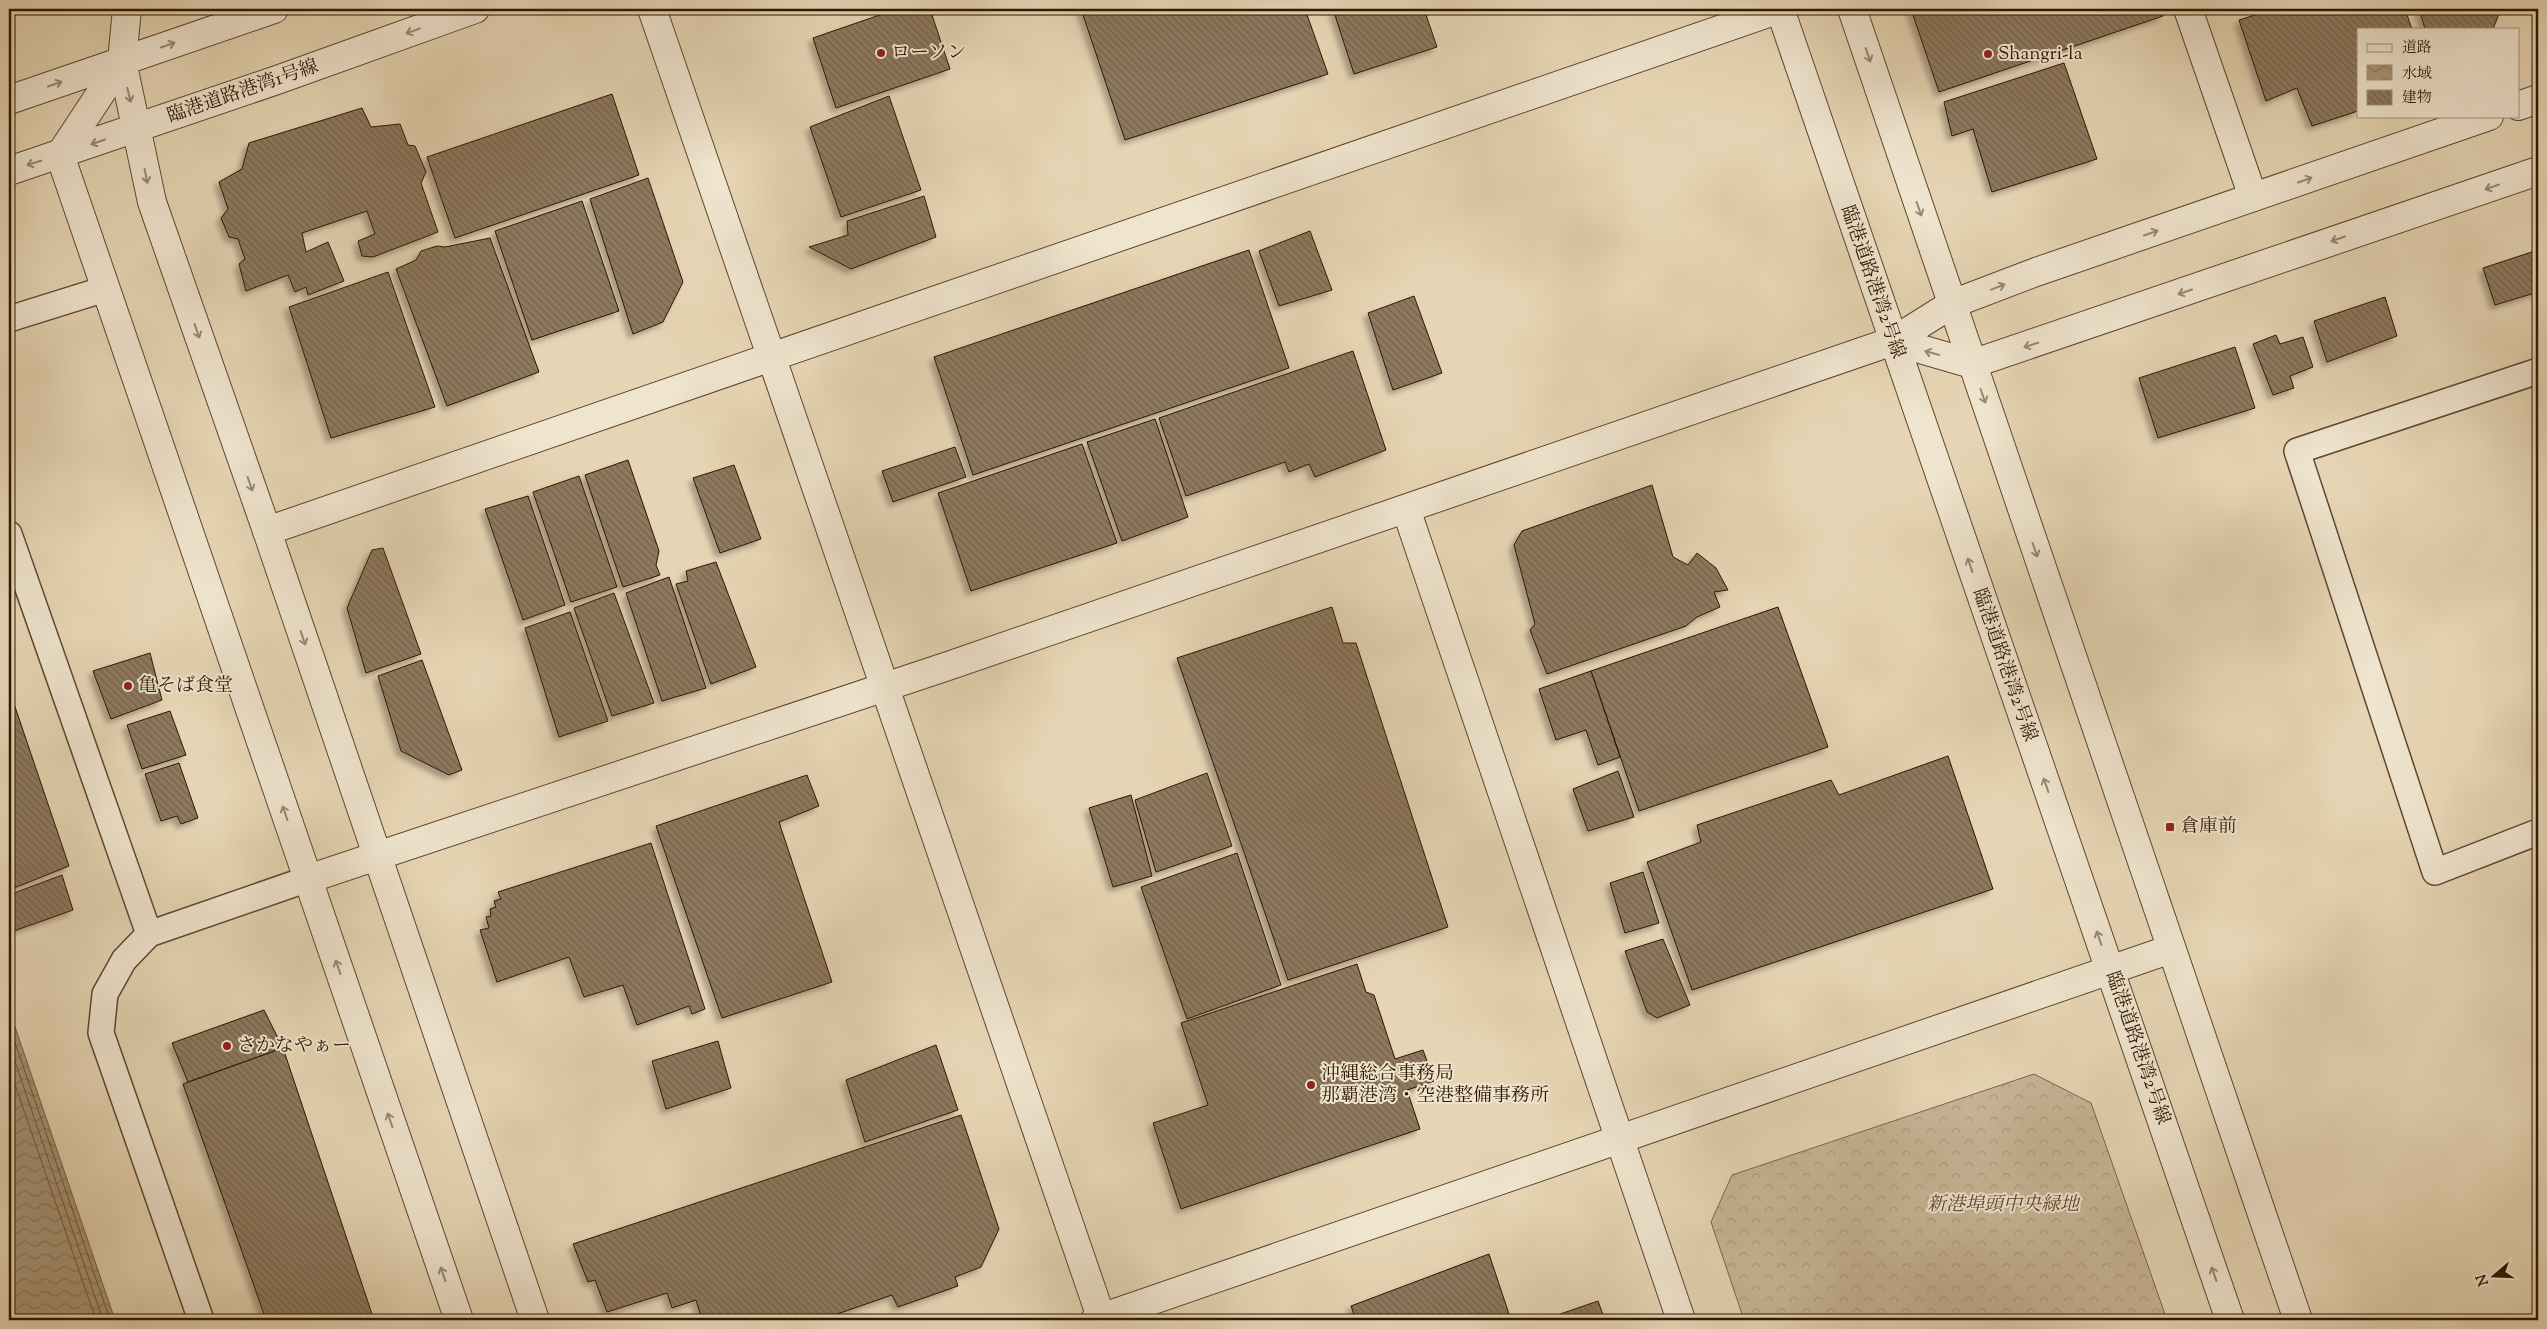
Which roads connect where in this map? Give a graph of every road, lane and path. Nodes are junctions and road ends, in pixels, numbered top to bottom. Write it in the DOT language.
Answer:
graph roads {
  1 [pos="127,9"];
  2 [pos="274,9"];
  3 [pos="475,9"];
  4 [pos="652,9"];
  5 [pos="1780,9"];
  6 [pos="1852,9"];
  7 [pos="2188,9"];
  8 [pos="122,61"];
  9 [pos="2538,99"];
  10 [pos="9,100"];
  11 [pos="2520,105"];
  12 [pos="2483,118"];
  13 [pos="137,128"];
  14 [pos="60,155"];
  15 [pos="9,171"];
  16 [pos="2538,171"];
  17 [pos="2253,198"];
  18 [pos="105,289"];
  19 [pos="1952,304"];
  20 [pos="9,319"];
  21 [pos="1893,341"];
  22 [pos="772,357"];
  23 [pos="1972,364"];
  24 [pos="2538,371"];
  25 [pos="1406,509"];
  26 [pos="267,531"];
  27 [pos="9,534"];
  28 [pos="885,687"];
  29 [pos="2538,832"];
  30 [pos="377,856"];
  31 [pos="308,879"];
  32 [pos="149,934"];
  33 [pos="2171,949"];
  34 [pos="2110,969"];
  35 [pos="1619,1140"];
  36 [pos="202,1320"];
  37 [pos="458,1320"];
  38 [pos="535,1320"];
  39 [pos="1099,1320"];
  40 [pos="1681,1320"];
  41 [pos="2230,1320"];
  42 [pos="2298,1320"];
  1 -- 8 [label="street"];
  8 -- 2 [label="street, one-way"];
  3 -- 13 [label="street, 臨港道路港湾1号線, one-way"];
  4 -- 22 [label="street"];
  5 -- 21 [label="street, 臨港道路港湾2号線"];
  5 -- 22 [label="street"];
  6 -- 19 [label="street, one-way"];
  7 -- 17 [label="street"];
  10 -- 8 [label="street, one-way"];
  8 -- 13 [label="street, one-way"];
  8 -- 14 [label="street"];
  9 -- 11 [label="street"];
  17 -- 12 [label="street, one-way"];
  13 -- 14 [label="street, 臨港道路港湾1号線, one-way"];
  13 -- 26 [label="street, one-way"];
  14 -- 15 [label="street, 臨港道路港湾1号線, one-way"];
  14 -- 18 [label="street"];
  16 -- 23 [label="street, one-way"];
  19 -- 17 [label="street, one-way"];
  18 -- 20 [label="lane"];
  31 -- 18 [label="street, one-way"];
  19 -- 21 [label="street"];
  19 -- 23 [label="street"];
  23 -- 21 [label="street, one-way"];
  21 -- 25 [label="street"];
  34 -- 21 [label="street, 臨港道路港湾2号線, one-way"];
  22 -- 26 [label="street"];
  22 -- 28 [label="street"];
  23 -- 33 [label="street, one-way"];
  24 -- 29 [label="lane"];
  25 -- 28 [label="street"];
  25 -- 35 [label="street"];
  26 -- 30 [label="street, one-way"];
  27 -- 32 [label="lane"];
  28 -- 30 [label="street"];
  28 -- 39 [label="street"];
  30 -- 31 [label="street"];
  30 -- 38 [label="street"];
  31 -- 32 [label="lane"];
  37 -- 31 [label="street, one-way"];
  32 -- 36 [label="lane"];
  33 -- 34 [label="street"];
  33 -- 42 [label="street"];
  34 -- 35 [label="street"];
  41 -- 34 [label="street, 臨港道路港湾2号線, one-way"];
  35 -- 39 [label="street"];
  35 -- 40 [label="street"];
}
